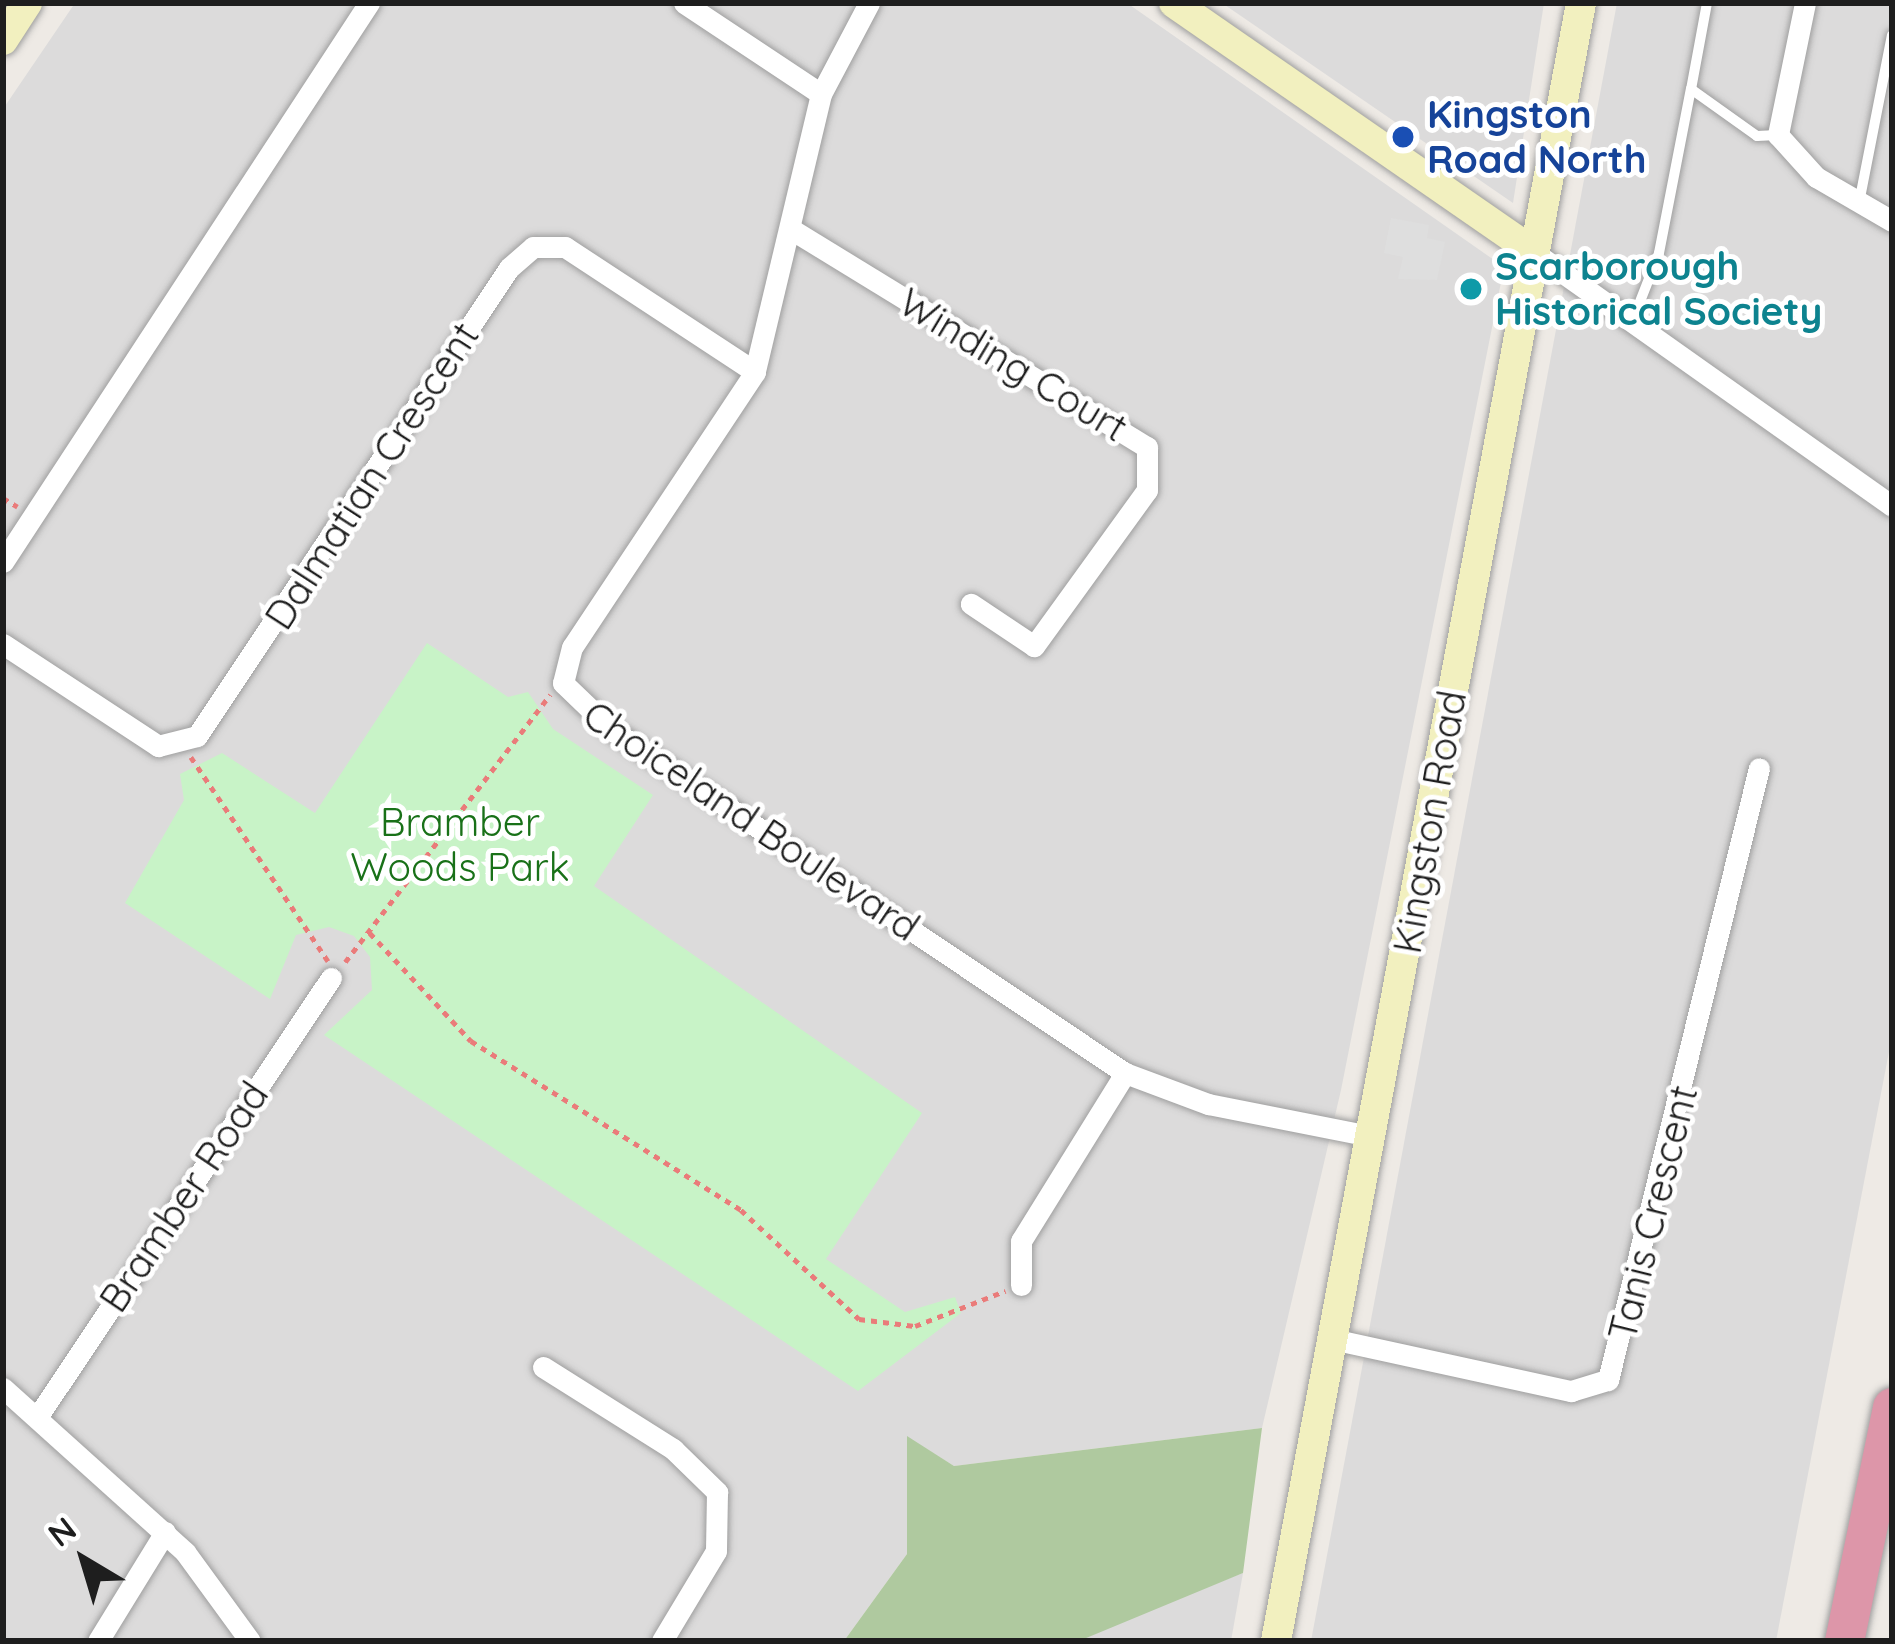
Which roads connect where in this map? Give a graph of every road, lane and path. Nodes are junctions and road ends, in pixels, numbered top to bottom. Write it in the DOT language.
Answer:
graph roads {
  1 [pos="27,3"];
  2 [pos="369,3"];
  3 [pos="684,3"];
  4 [pos="869,3"];
  5 [pos="1174,3"];
  6 [pos="1581,3"];
  7 [pos="1707,3"];
  8 [pos="1805,3"];
  9 [pos="1892,35"];
  10 [pos="3,40"];
  11 [pos="1691,89"];
  12 [pos="821,94"];
  13 [pos="1778,135"];
  14 [pos="1858,206"];
  15 [pos="1892,221"];
  16 [pos="794,232"];
  17 [pos="1532,251"];
  18 [pos="1632,322"];
  19 [pos="754,372"];
  20 [pos="1892,506"];
  21 [pos="3,562"];
  22 [pos="971,604"];
  23 [pos="3,644"];
  24 [pos="563,683"];
  25 [pos="197,767"];
  26 [pos="1759,768"];
  27 [pos="370,933"];
  28 [pos="331,978"];
  29 [pos="1125,1073"];
  30 [pos="1370,1136"];
  31 [pos="1021,1285"];
  32 [pos="1332,1340"];
  33 [pos="543,1367"];
  34 [pos="3,1388"];
  35 [pos="1892,1407"];
  36 [pos="38,1416"];
  37 [pos="165,1532"];
  38 [pos="98,1641"];
  39 [pos="250,1641"];
  40 [pos="662,1641"];
  41 [pos="1276,1641"];
  42 [pos="1844,1641"];
  1 -- 10 [label="street"];
  2 -- 21 [label="street"];
  3 -- 12 [label="street"];
  4 -- 12 [label="street, Choiceland Boulevard"];
  5 -- 17 [label="street"];
  6 -- 17 [label="street, Kingston Road"];
  7 -- 11 [label="lane"];
  8 -- 13 [label="street"];
  9 -- 14 [label="lane"];
  11 -- 13 [label="lane"];
  11 -- 18 [label="lane"];
  12 -- 16 [label="street, Choiceland Boulevard"];
  13 -- 14 [label="street"];
  14 -- 15 [label="street"];
  16 -- 19 [label="street, Choiceland Boulevard"];
  16 -- 22 [label="street, Winding Court"];
  17 -- 18 [label="street"];
  17 -- 30 [label="street, Kingston Road"];
  18 -- 20 [label="street"];
  19 -- 23 [label="street, Dalmatian Crescent"];
  19 -- 24 [label="street, Choiceland Boulevard"];
  24 -- 27 [label="path"];
  24 -- 29 [label="street, Choiceland Boulevard"];
  25 -- 28 [label="path"];
  26 -- 32 [label="street, Tanis Crescent"];
  27 -- 28 [label="path"];
  27 -- 31 [label="path"];
  28 -- 36 [label="street, Bramber Road"];
  29 -- 30 [label="street, Choiceland Boulevard"];
  29 -- 31 [label="street"];
  30 -- 32 [label="street, Kingston Road"];
  32 -- 41 [label="street, Kingston Road"];
  33 -- 40 [label="street"];
  34 -- 36 [label="street"];
  35 -- 42 [label="highway"];
  36 -- 37 [label="street"];
  37 -- 38 [label="street"];
  37 -- 39 [label="street"];
}
